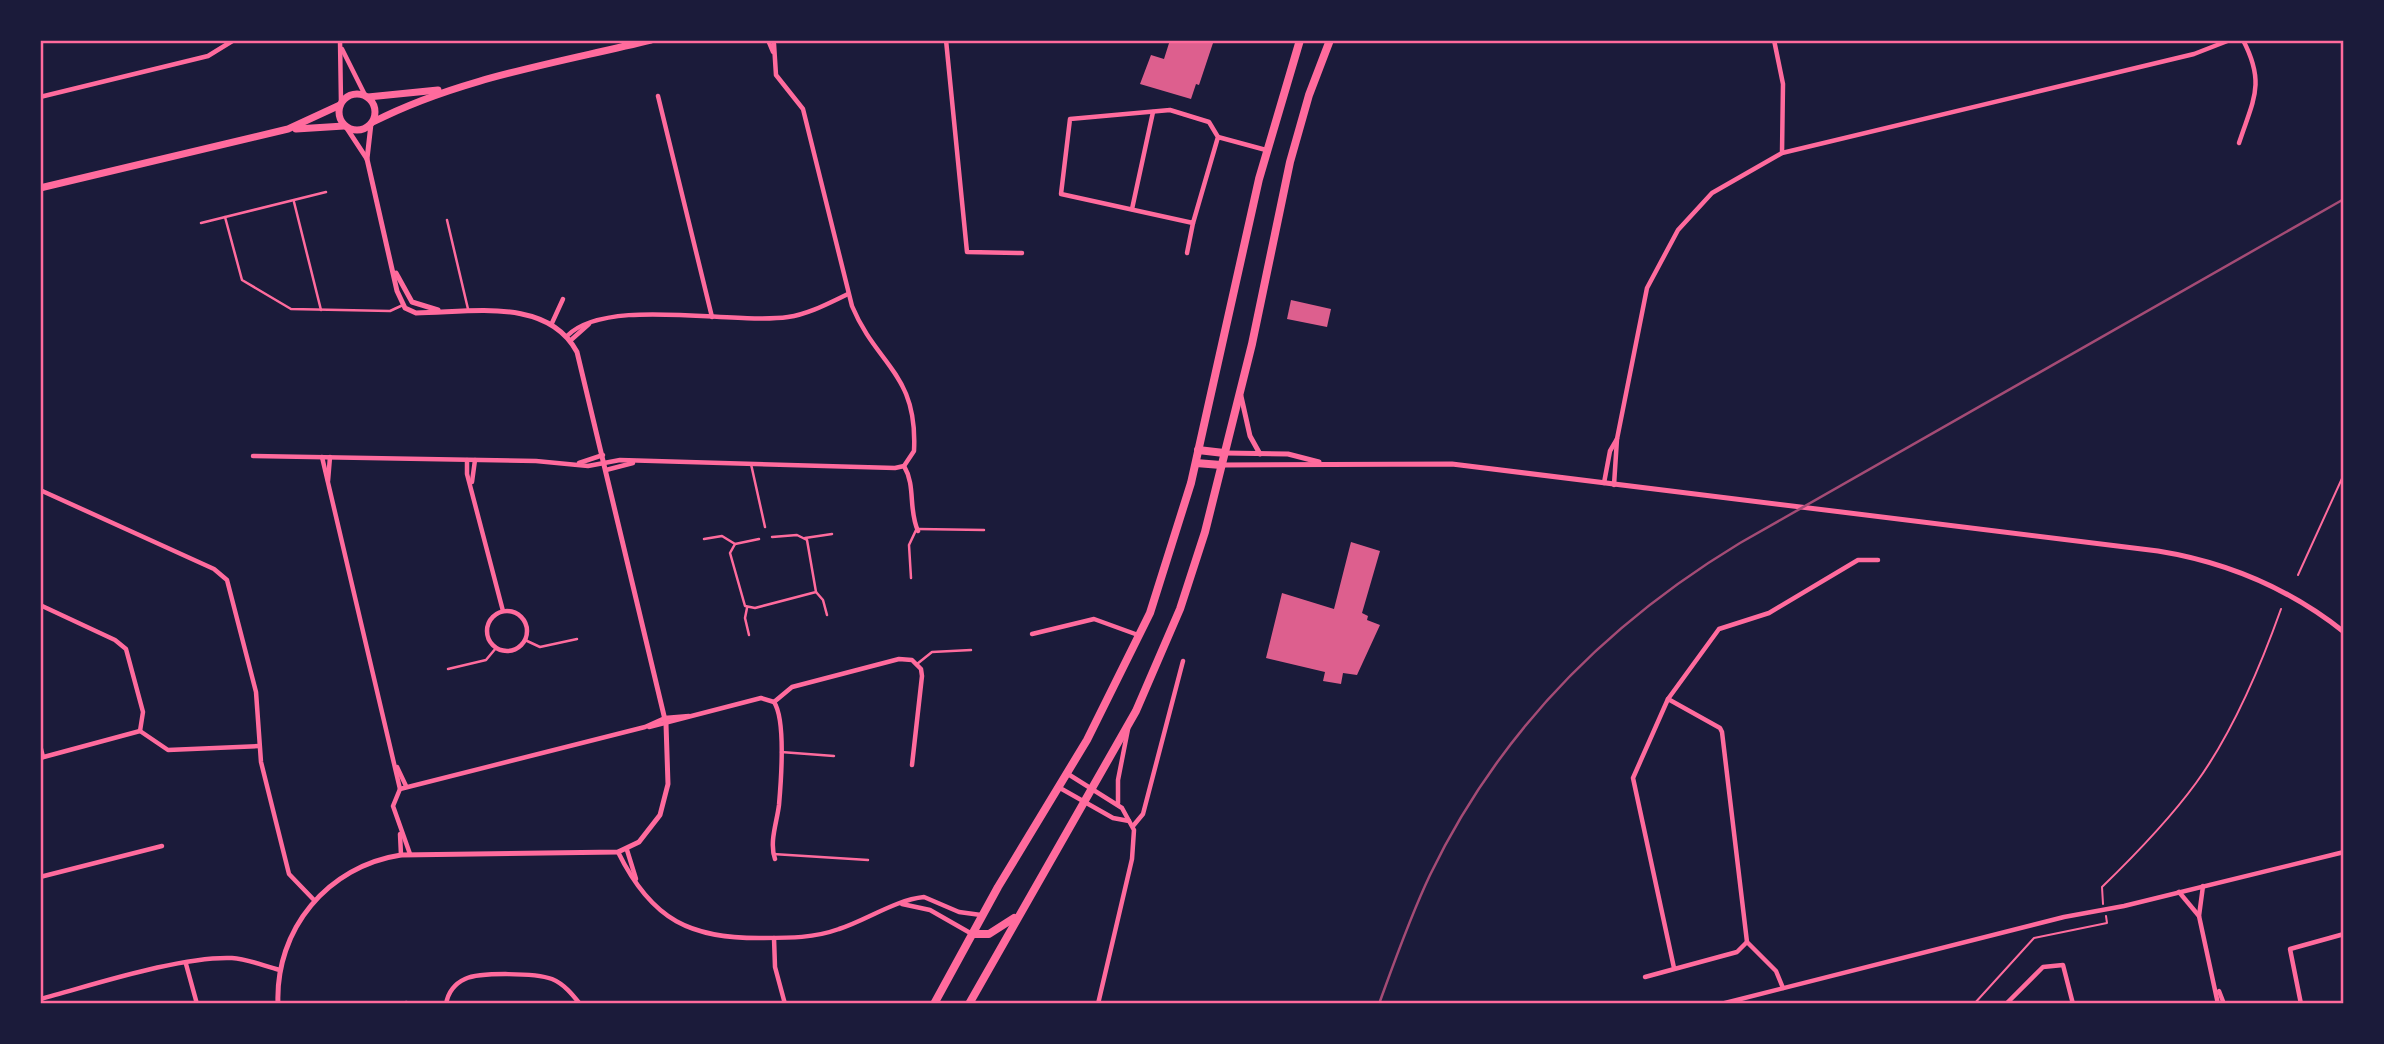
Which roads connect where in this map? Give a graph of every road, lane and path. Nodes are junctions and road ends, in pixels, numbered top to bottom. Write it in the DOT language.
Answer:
graph roads {
  1 [pos="234,40"];
  2 [pos="340,40"];
  3 [pos="651,40"];
  4 [pos="768,40"];
  5 [pos="946,40"];
  6 [pos="1300,40"];
  7 [pos="1330,40"];
  8 [pos="1774,40"];
  9 [pos="2230,40"];
  10 [pos="2243,40"];
  11 [pos="774,44"];
  12 [pos="342,48"];
  13 [pos="774,53"];
  14 [pos="459,87"];
  15 [pos="367,96"];
  16 [pos="658,96"];
  17 [pos="40,97"];
  18 [pos="340,104"];
  19 [pos="1153,111"];
  20 [pos="372,123"];
  21 [pos="345,126"];
  22 [pos="288,129"];
  23 [pos="1218,137"];
  24 [pos="2239,144"];
  25 [pos="1266,150"];
  26 [pos="1782,153"];
  27 [pos="367,159"];
  28 [pos="40,188"];
  29 [pos="326,192"];
  30 [pos="293,200"];
  31 [pos="1132,209"];
  32 [pos="225,217"];
  33 [pos="447,220"];
  34 [pos="201,223"];
  35 [pos="1193,223"];
  36 [pos="1022,253"];
  37 [pos="1187,253"];
  38 [pos="394,267"];
  39 [pos="848,294"];
  40 [pos="410,299"];
  41 [pos="563,299"];
  42 [pos="403,306"];
  43 [pos="321,310"];
  44 [pos="445,312"];
  45 [pos="469,313"];
  46 [pos="712,317"];
  47 [pos="552,323"];
  48 [pos="569,338"];
  49 [pos="1240,389"];
  50 [pos="1617,439"];
  51 [pos="1198,450"];
  52 [pos="1224,453"];
  53 [pos="1260,454"];
  54 [pos="603,455"];
  55 [pos="253,456"];
  56 [pos="322,457"];
  57 [pos="330,457"];
  58 [pos="467,460"];
  59 [pos="475,460"];
  60 [pos="578,463"];
  61 [pos="1196,463"];
  62 [pos="1322,463"];
  63 [pos="751,464"];
  64 [pos="605,466"];
  65 [pos="904,466"];
  66 [pos="1221,466"];
  67 [pos="2344,474"];
  68 [pos="472,483"];
  69 [pos="1604,483"];
  70 [pos="328,485"];
  71 [pos="1614,485"];
  72 [pos="40,490"];
  73 [pos="765,527"];
  74 [pos="918,529"];
  75 [pos="984,530"];
  76 [pos="832,534"];
  77 [pos="772,537"];
  78 [pos="805,538"];
  79 [pos="704,539"];
  80 [pos="759,539"];
  81 [pos="735,544"];
  82 [pos="1878,560"];
  83 [pos="2298,575"];
  84 [pos="911,578"];
  85 [pos="816,592"];
  86 [pos="40,605"];
  87 [pos="747,608"];
  88 [pos="2281,609"];
  89 [pos="503,611"];
  90 [pos="827,615"];
  91 [pos="2342,631"];
  92 [pos="1032,634"];
  93 [pos="749,635"];
  94 [pos="1140,636"];
  95 [pos="577,639"];
  96 [pos="525,640"];
  97 [pos="496,648"];
  98 [pos="971,650"];
  99 [pos="1183,661"];
  100 [pos="917,664"];
  101 [pos="448,669"];
  102 [pos="1668,699"];
  103 [pos="774,702"];
  104 [pos="1130,720"];
  105 [pos="666,721"];
  106 [pos="140,731"];
  107 [pos="40,745"];
  108 [pos="259,746"];
  109 [pos="780,752"];
  110 [pos="834,756"];
  111 [pos="42,758"];
  112 [pos="912,765"];
  113 [pos="397,766"];
  114 [pos="1068,774"];
  115 [pos="406,786"];
  116 [pos="1060,788"];
  117 [pos="1092,788"];
  118 [pos="400,789"];
  119 [pos="1084,801"];
  120 [pos="1118,804"];
  121 [pos="1131,823"];
  122 [pos="400,834"];
  123 [pos="162,846"];
  124 [pos="627,850"];
  125 [pos="618,852"];
  126 [pos="2344,852"];
  127 [pos="410,854"];
  128 [pos="401,855"];
  129 [pos="774,856"];
  130 [pos="868,860"];
  131 [pos="40,877"];
  132 [pos="638,884"];
  133 [pos="2203,886"];
  134 [pos="2179,892"];
  135 [pos="314,900"];
  136 [pos="901,904"];
  137 [pos="2104,909"];
  138 [pos="982,915"];
  139 [pos="1017,916"];
  140 [pos="2199,916"];
  141 [pos="972,934"];
  142 [pos="2344,934"];
  143 [pos="774,938"];
  144 [pos="1747,942"];
  145 [pos="187,964"];
  146 [pos="1674,968"];
  147 [pos="280,970"];
  148 [pos="1645,976"];
  149 [pos="2217,987"];
  150 [pos="1783,988"];
  151 [pos="40,999"];
  152 [pos="197,1004"];
  153 [pos="278,1004"];
  154 [pos="446,1004"];
  155 [pos="580,1004"];
  156 [pos="785,1004"];
  157 [pos="934,1004"];
  158 [pos="969,1004"];
  159 [pos="1098,1004"];
  160 [pos="1721,1004"];
  161 [pos="1974,1004"];
  162 [pos="2007,1004"];
  163 [pos="2073,1004"];
  164 [pos="2218,1004"];
  165 [pos="2224,1004"];
  166 [pos="2301,1004"];
  1 -- 17 [label="street"];
  2 -- 12 [label="street"];
  3 -- 14 [label="main road"];
  4 -- 13 [label="street"];
  5 -- 36 [label="street"];
  6 -- 25 [label="highway"];
  7 -- 49 [label="highway"];
  8 -- 26 [label="street"];
  9 -- 26 [label="street"];
  10 -- 24 [label="street"];
  11 -- 13 [label="street"];
  12 -- 15 [label="street"];
  12 -- 18 [label="street"];
  13 -- 39 [label="street"];
  14 -- 15 [label="main road"];
  14 -- 20 [label="main road"];
  15 -- 18 [label="main road"];
  15 -- 20 [label="main road"];
  16 -- 46 [label="street"];
  18 -- 21 [label="main road"];
  18 -- 22 [label="main road"];
  19 -- 23 [label="street"];
  19 -- 31 [label="street"];
  19 -- 31 [label="street"];
  20 -- 21 [label="main road"];
  20 -- 27 [label="street"];
  21 -- 22 [label="main road"];
  21 -- 27 [label="street"];
  22 -- 28 [label="main road"];
  23 -- 25 [label="street"];
  23 -- 35 [label="street"];
  25 -- 51 [label="highway"];
  26 -- 50 [label="street"];
  27 -- 38 [label="street"];
  29 -- 30 [label="lane"];
  30 -- 32 [label="lane"];
  30 -- 43 [label="lane"];
  31 -- 35 [label="street"];
  32 -- 34 [label="lane"];
  32 -- 43 [label="lane"];
  33 -- 45 [label="lane"];
  35 -- 37 [label="street"];
  38 -- 40 [label="street"];
  38 -- 42 [label="street"];
  39 -- 46 [label="street"];
  39 -- 65 [label="street"];
  40 -- 42 [label="street"];
  40 -- 44 [label="street"];
  41 -- 47 [label="street"];
  42 -- 43 [label="lane"];
  42 -- 44 [label="street"];
  44 -- 45 [label="street"];
  45 -- 47 [label="street"];
  46 -- 48 [label="street"];
  47 -- 48 [label="street"];
  48 -- 54 [label="street"];
  49 -- 52 [label="highway"];
  49 -- 53 [label="street"];
  50 -- 69 [label="street"];
  50 -- 71 [label="street"];
  51 -- 52 [label="highway"];
  51 -- 61 [label="highway"];
  52 -- 53 [label="street"];
  52 -- 66 [label="highway"];
  53 -- 62 [label="street"];
  54 -- 60 [label="street"];
  54 -- 64 [label="street"];
  55 -- 56 [label="street"];
  56 -- 57 [label="street"];
  56 -- 70 [label="street"];
  57 -- 58 [label="street"];
  57 -- 70 [label="street"];
  58 -- 59 [label="street"];
  58 -- 68 [label="street"];
  59 -- 60 [label="street"];
  59 -- 68 [label="street"];
  60 -- 64 [label="street"];
  61 -- 66 [label="highway"];
  61 -- 94 [label="highway"];
  62 -- 66 [label="street"];
  62 -- 69 [label="street"];
  63 -- 64 [label="street"];
  63 -- 65 [label="street"];
  63 -- 73 [label="lane"];
  64 -- 105 [label="street"];
  65 -- 74 [label="street"];
  66 -- 104 [label="highway"];
  67 -- 83 [label="path"];
  68 -- 89 [label="street"];
  69 -- 71 [label="street"];
  70 -- 113 [label="street"];
  71 -- 91 [label="street"];
  72 -- 108 [label="street"];
  74 -- 75 [label="lane"];
  74 -- 84 [label="lane"];
  76 -- 78 [label="lane"];
  77 -- 78 [label="lane"];
  78 -- 85 [label="lane"];
  79 -- 81 [label="lane"];
  80 -- 81 [label="lane"];
  81 -- 87 [label="lane"];
  82 -- 102 [label="street"];
  85 -- 87 [label="lane"];
  85 -- 90 [label="lane"];
  86 -- 106 [label="street"];
  87 -- 93 [label="lane"];
  88 -- 137 [label="path"];
  89 -- 96 [label="street"];
  89 -- 97 [label="street"];
  92 -- 94 [label="street"];
  94 -- 114 [label="highway"];
  95 -- 96 [label="lane"];
  96 -- 97 [label="street"];
  97 -- 101 [label="lane"];
  98 -- 100 [label="lane"];
  99 -- 121 [label="street"];
  100 -- 103 [label="street"];
  100 -- 112 [label="street"];
  102 -- 144 [label="street"];
  102 -- 146 [label="street"];
  103 -- 105 [label="street"];
  103 -- 109 [label="street"];
  104 -- 117 [label="highway"];
  104 -- 120 [label="street"];
  105 -- 115 [label="street"];
  105 -- 124 [label="street"];
  106 -- 108 [label="street"];
  106 -- 111 [label="street"];
  107 -- 111 [label="street"];
  108 -- 135 [label="street"];
  109 -- 110 [label="lane"];
  109 -- 129 [label="street"];
  113 -- 115 [label="street"];
  113 -- 118 [label="street"];
  114 -- 116 [label="highway"];
  114 -- 117 [label="street"];
  115 -- 118 [label="street"];
  116 -- 119 [label="street"];
  116 -- 138 [label="highway"];
  117 -- 119 [label="highway"];
  117 -- 120 [label="street"];
  118 -- 122 [label="street"];
  119 -- 121 [label="street"];
  119 -- 139 [label="highway"];
  120 -- 121 [label="street"];
  121 -- 159 [label="street"];
  122 -- 127 [label="street"];
  122 -- 128 [label="street"];
  123 -- 131 [label="street"];
  124 -- 125 [label="street"];
  124 -- 132 [label="street"];
  125 -- 127 [label="street"];
  125 -- 132 [label="street"];
  126 -- 133 [label="street"];
  127 -- 128 [label="street"];
  128 -- 135 [label="street"];
  129 -- 130 [label="lane"];
  132 -- 143 [label="street"];
  133 -- 134 [label="street"];
  133 -- 140 [label="street"];
  134 -- 137 [label="street"];
  134 -- 140 [label="street"];
  135 -- 147 [label="street"];
  136 -- 138 [label="street"];
  136 -- 141 [label="street"];
  136 -- 143 [label="street"];
  137 -- 150 [label="street"];
  137 -- 161 [label="path"];
  138 -- 141 [label="highway"];
  139 -- 141 [label="highway"];
  139 -- 158 [label="highway"];
  140 -- 149 [label="street"];
  141 -- 157 [label="highway"];
  142 -- 166 [label="street"];
  143 -- 156 [label="street"];
  144 -- 146 [label="street"];
  144 -- 150 [label="street"];
  145 -- 147 [label="street"];
  145 -- 151 [label="street"];
  145 -- 152 [label="street"];
  146 -- 148 [label="street"];
  147 -- 153 [label="street"];
  149 -- 164 [label="street"];
  149 -- 165 [label="street"];
  150 -- 160 [label="street"];
  154 -- 155 [label="street"];
  162 -- 163 [label="street"];
}
